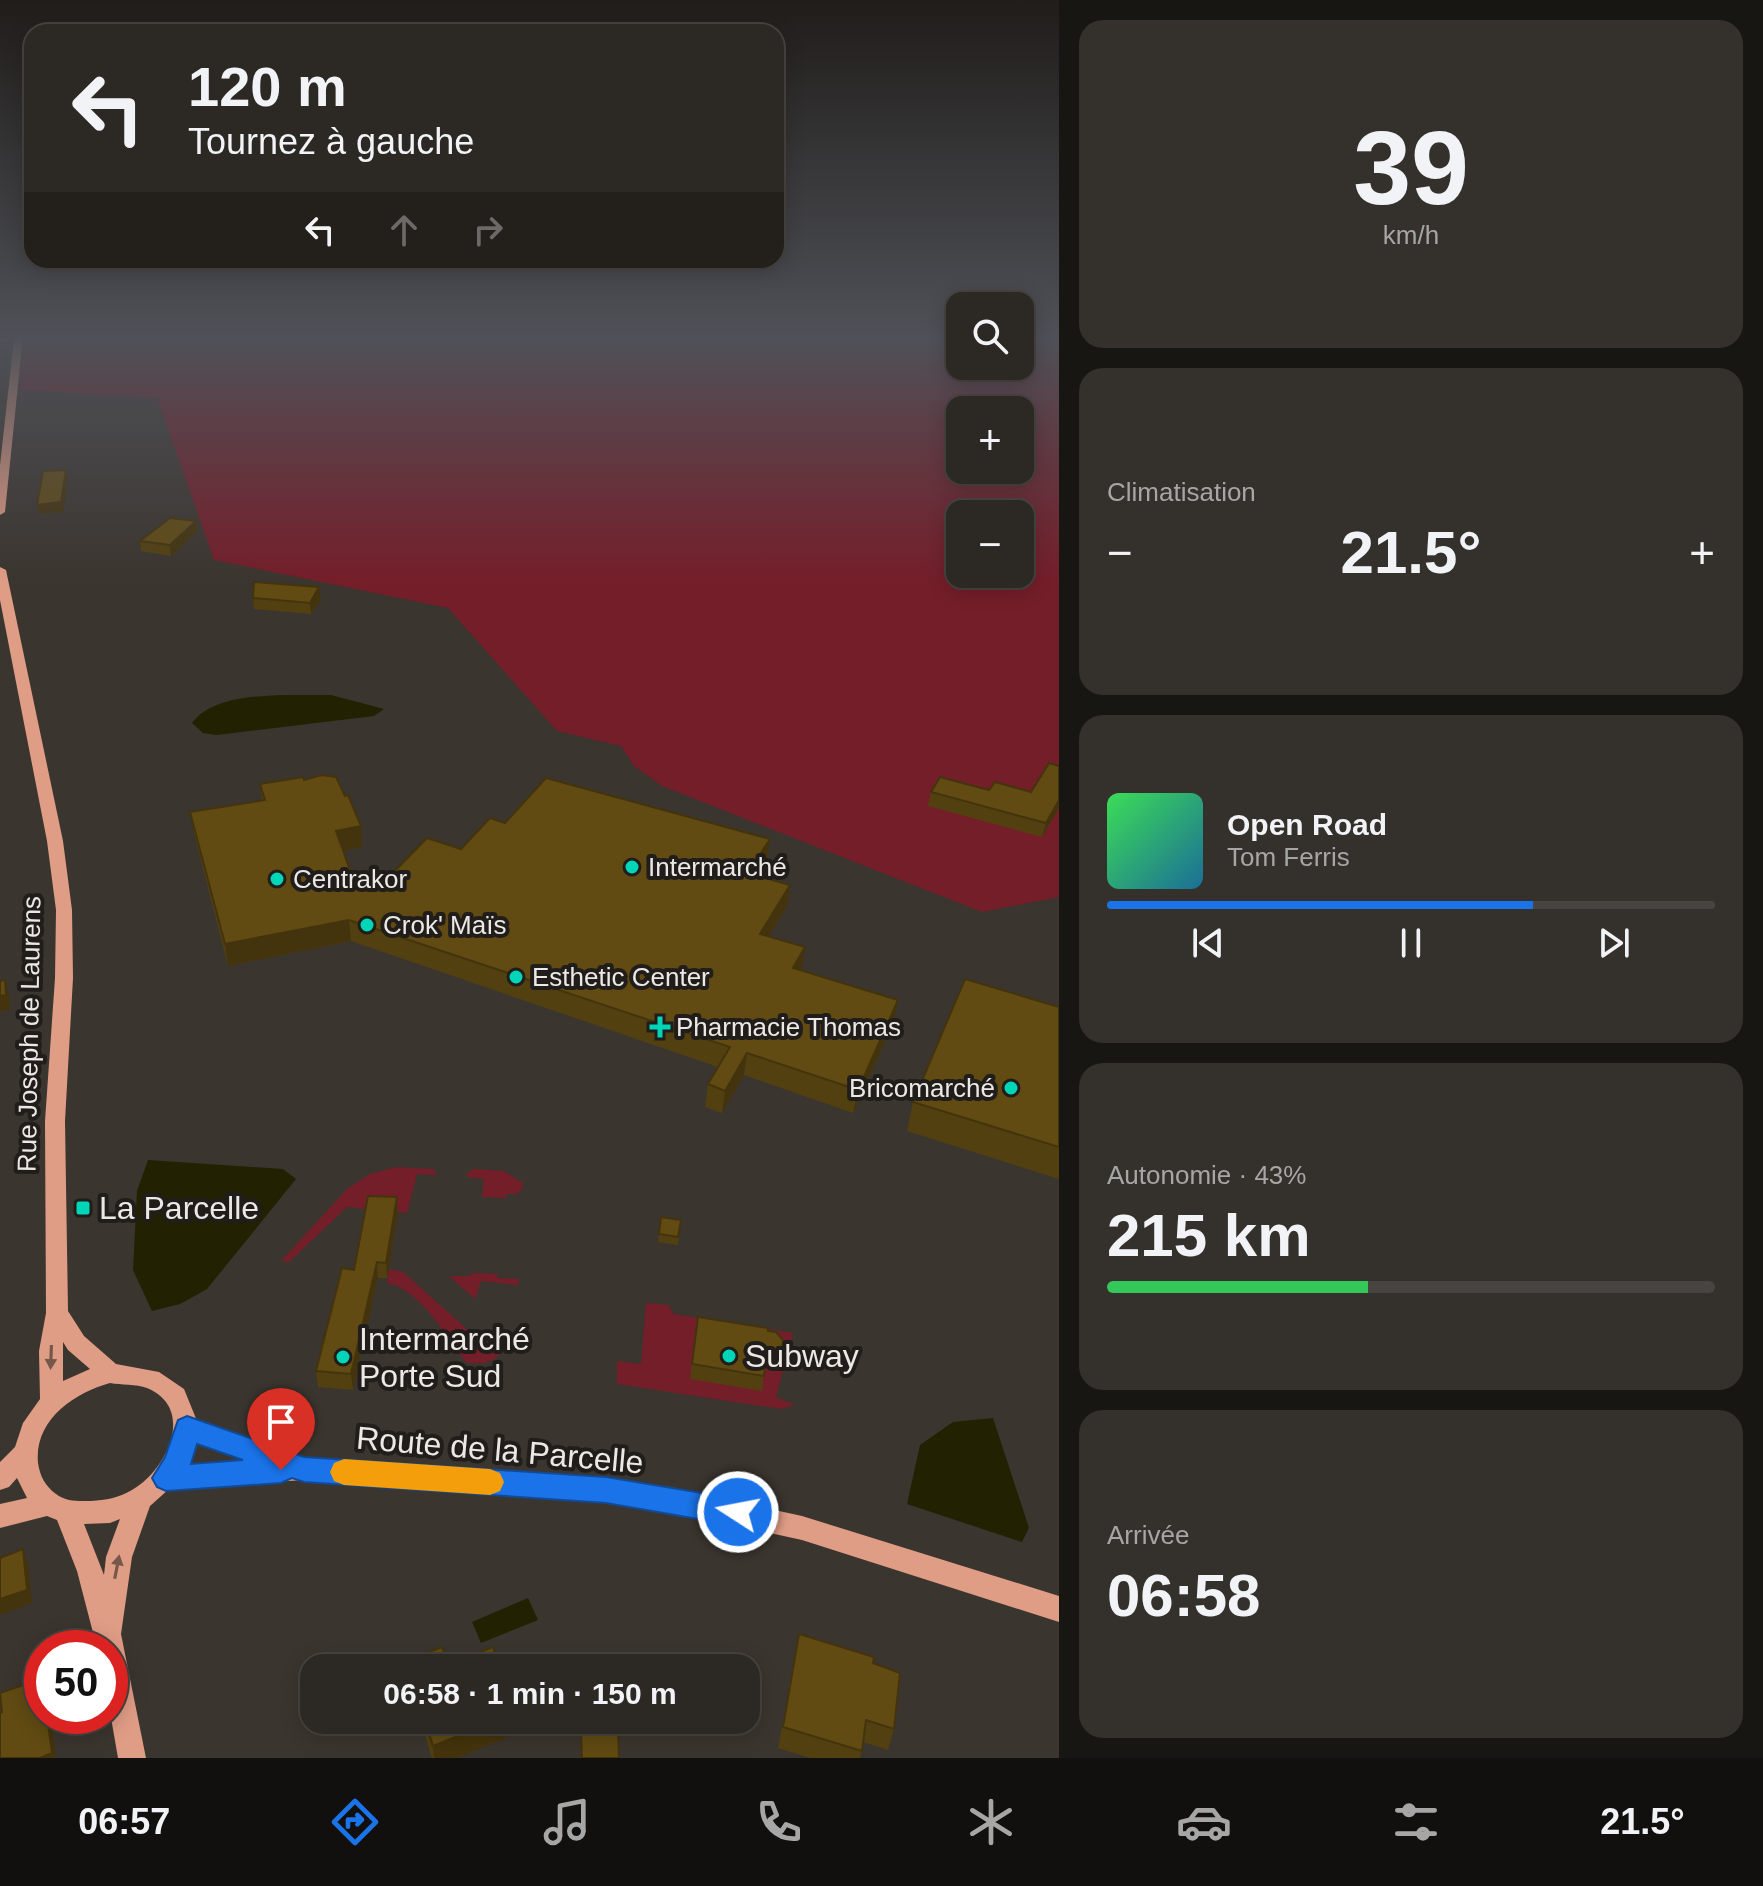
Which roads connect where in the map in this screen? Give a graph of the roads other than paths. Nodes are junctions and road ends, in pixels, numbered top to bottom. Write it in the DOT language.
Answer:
graph roads {
  1 [pos="7,418"];
  2 [pos="0,512"];
  3 [pos="0,570"];
  4 [pos="57,1313"];
  5 [pos="110,1373"];
  6 [pos="52,1402"];
  7 [pos="187,1428"];
  8 [pos="25,1453"];
  9 [pos="304,1469"];
  10 [pos="166,1478"];
  11 [pos="0,1479"];
  12 [pos="139,1501"];
  13 [pos="58,1508"];
  14 [pos="0,1516"];
  15 [pos="1059,1609"];
  16 [pos="106,1630"];
  17 [pos="109,1630"];
  18 [pos="127,1734"];
  19 [pos="132,1758"];
  1 -- 2 [label="main road"];
  3 -- 4 [label="main road, Rue Joseph de Laurens"];
  4 -- 5 [label="main road"];
  4 -- 6 [label="main road, Rue Joseph de Laurens, one-way"];
  5 -- 6 [label="main road"];
  5 -- 7 [label="main road"];
  6 -- 8 [label="main road"];
  7 -- 9 [label="main road, Route de la Parcelle"];
  7 -- 10 [label="main road"];
  8 -- 11 [label="main road"];
  8 -- 13 [label="main road"];
  9 -- 10 [label="main road, Route de la Parcelle"];
  9 -- 15 [label="main road, Route de la Parcelle"];
  10 -- 12 [label="main road"];
  12 -- 13 [label="main road"];
  17 -- 12 [label="main road, one-way"];
  13 -- 14 [label="main road"];
  13 -- 16 [label="main road"];
  18 -- 19 [label="main road"];
}
